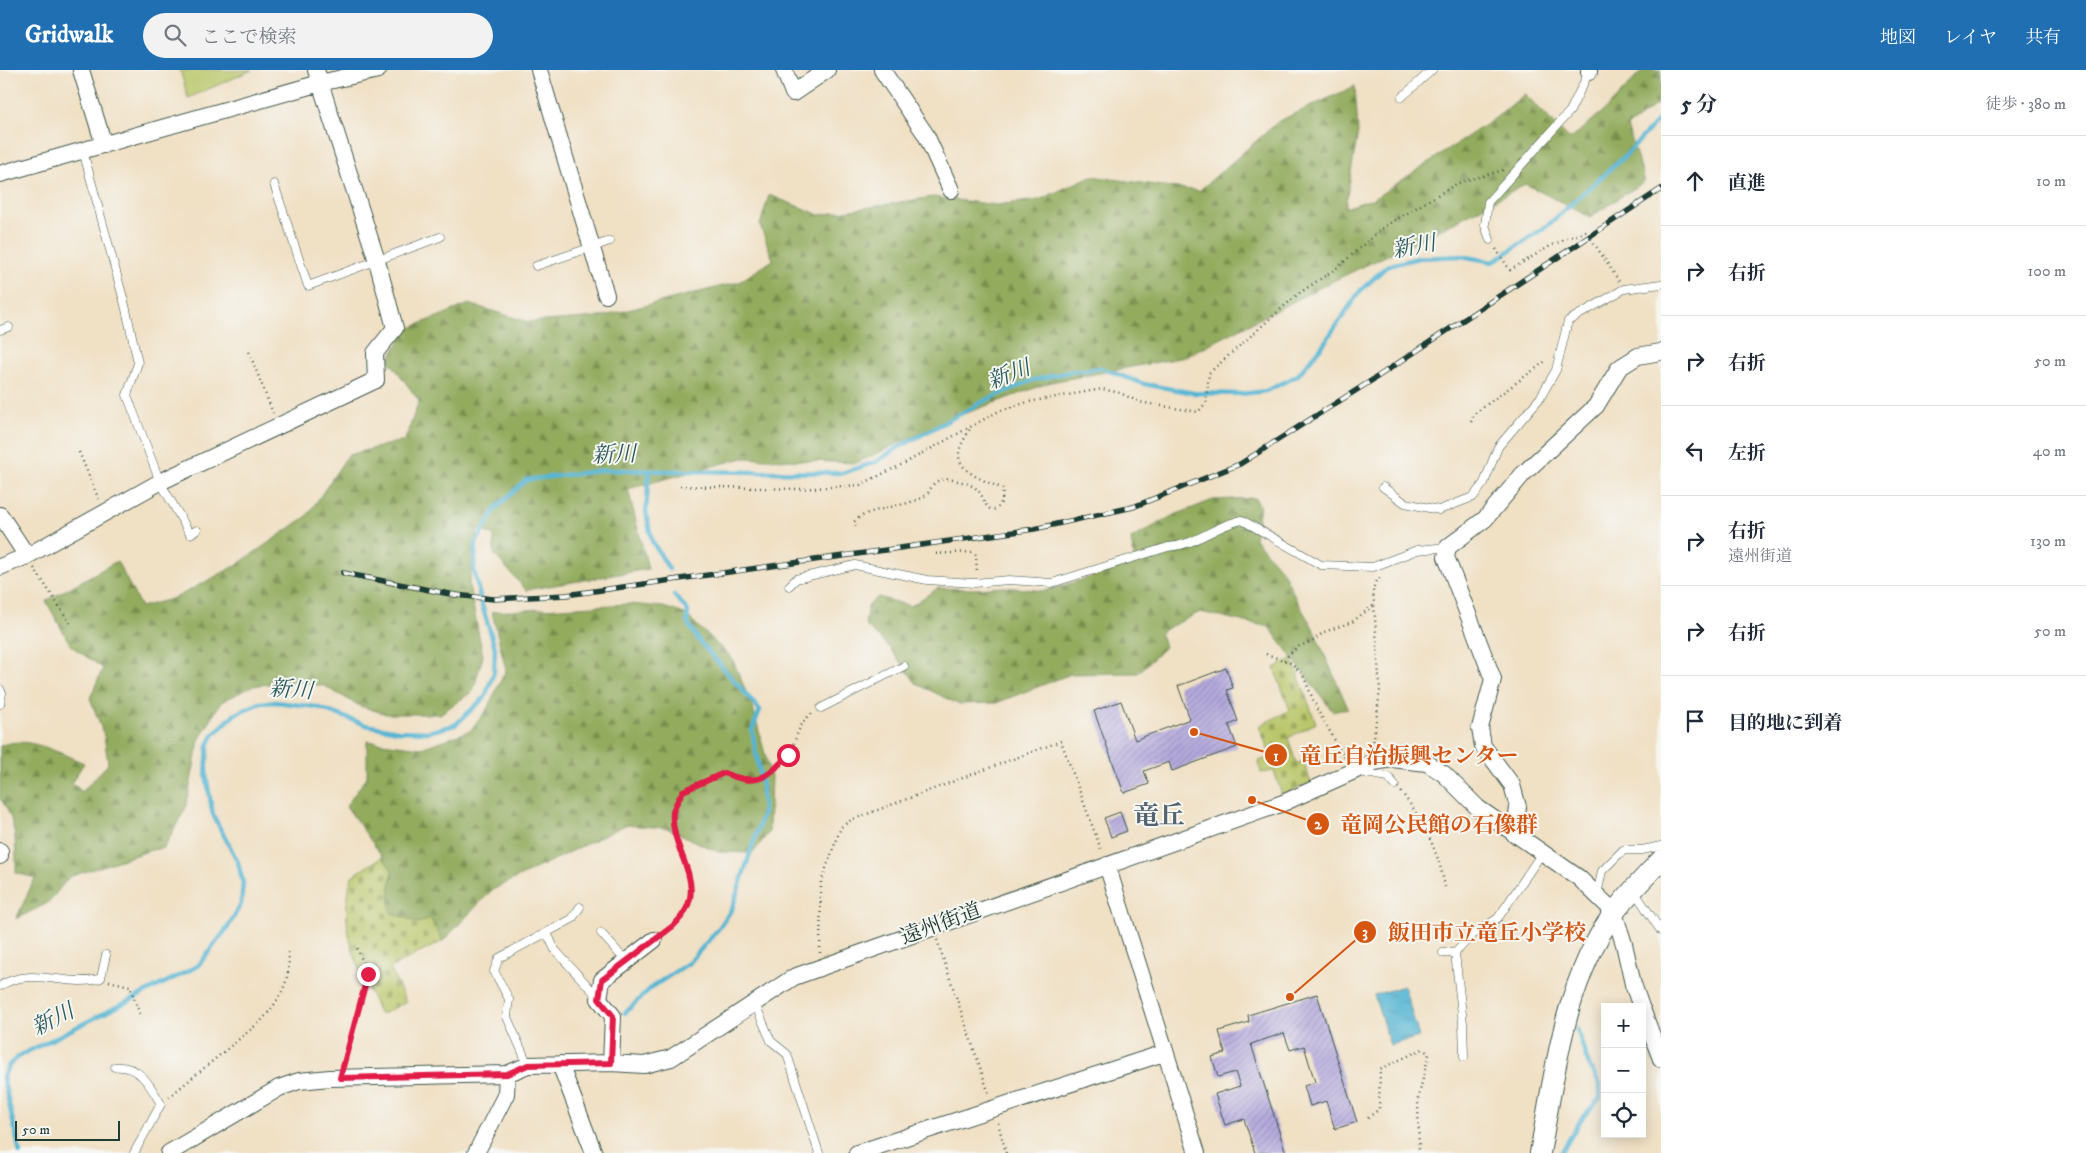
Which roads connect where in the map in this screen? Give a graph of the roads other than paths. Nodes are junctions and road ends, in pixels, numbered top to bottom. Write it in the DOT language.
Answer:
graph roads {
  1 [pos="81,70"];
  2 [pos="378,70"];
  3 [pos="539,70"];
  4 [pos="784,70"];
  5 [pos="827,70"];
  6 [pos="882,70"];
  7 [pos="1432,70"];
  8 [pos="1589,71"];
  9 [pos="318,76"];
  10 [pos="1402,98"];
  11 [pos="104,145"];
  12 [pos="83,151"];
  13 [pos="0,174"];
  14 [pos="274,184"];
  15 [pos="952,190"];
  16 [pos="440,237"];
  17 [pos="1490,240"];
  18 [pos="610,242"];
  19 [pos="592,247"];
  20 [pos="377,260"];
  21 [pos="536,266"];
  22 [pos="1661,284"];
  23 [pos="606,295"];
  24 [pos="9,327"];
  25 [pos="0,330"];
  26 [pos="1661,352"];
  27 [pos="160,482"];
  28 [pos="1383,487"];
  29 [pos="0,515"];
  30 [pos="197,530"];
  31 [pos="1448,547"];
  32 [pos="27,556"];
  33 [pos="0,567"];
  34 [pos="789,586"];
  35 [pos="904,666"];
  36 [pos="0,689"];
  37 [pos="0,704"];
  38 [pos="821,708"];
  39 [pos="1356,771"];
  40 [pos="1395,785"];
  41 [pos="1515,835"];
  42 [pos="1661,846"];
  43 [pos="0,851"];
  44 [pos="1542,853"];
  45 [pos="0,856"];
  46 [pos="1661,860"];
  47 [pos="1107,866"];
  48 [pos="1634,890"];
  49 [pos="1597,895"];
  50 [pos="580,907"];
  51 [pos="1614,913"];
  52 [pos="1661,931"];
  53 [pos="547,933"];
  54 [pos="601,933"];
  55 [pos="654,940"];
  56 [pos="1443,953"];
  57 [pos="1455,953"];
  58 [pos="106,955"];
  59 [pos="625,960"];
  60 [pos="0,986"];
  61 [pos="599,999"];
  62 [pos="1640,1003"];
  63 [pos="755,1004"];
  64 [pos="1646,1019"];
  65 [pos="1164,1053"];
  66 [pos="1464,1057"];
  67 [pos="1661,1059"];
  68 [pos="611,1063"];
  69 [pos="560,1064"];
  70 [pos="528,1065"];
  71 [pos="115,1067"];
  72 [pos="507,1074"];
  73 [pos="134,1153"];
  74 [pos="169,1153"];
  75 [pos="476,1153"];
  76 [pos="594,1153"];
  77 [pos="819,1153"];
  78 [pos="858,1153"];
  79 [pos="1197,1153"];
  80 [pos="1540,1153"];
  1 -- 11 [label="street"];
  2 -- 9 [label="street"];
  3 -- 19 [label="street"];
  4 -- 5 [label="street"];
  6 -- 15 [label="street"];
  7 -- 10 [label="lane"];
  8 -- 17 [label="lane"];
  9 -- 11 [label="street"];
  9 -- 20 [label="street"];
  11 -- 12 [label="street"];
  12 -- 13 [label="street"];
  12 -- 27 [label="lane"];
  14 -- 20 [label="lane"];
  16 -- 20 [label="lane"];
  18 -- 19 [label="lane"];
  19 -- 21 [label="lane"];
  19 -- 23 [label="street"];
  20 -- 27 [label="street"];
  22 -- 28 [label="lane"];
  24 -- 25 [label="lane"];
  26 -- 31 [label="street"];
  27 -- 30 [label="lane"];
  27 -- 32 [label="street"];
  29 -- 32 [label="street"];
  31 -- 34 [label="lane"];
  31 -- 41 [label="street"];
  32 -- 33 [label="street"];
  35 -- 38 [label="lane"];
  36 -- 37 [label="lane"];
  39 -- 40 [label="lane"];
  39 -- 41 [label="street, 遠州街道"];
  39 -- 47 [label="street, 遠州街道"];
  41 -- 44 [label="street, 遠州街道"];
  42 -- 49 [label="lane"];
  43 -- 45 [label="street"];
  44 -- 49 [label="street, 遠州街道"];
  44 -- 57 [label="lane"];
  46 -- 48 [label="street"];
  47 -- 63 [label="street, 遠州街道"];
  47 -- 65 [label="street"];
  48 -- 51 [label="street"];
  48 -- 52 [label="lane"];
  49 -- 51 [label="street, 遠州街道"];
  50 -- 53 [label="lane"];
  51 -- 62 [label="street"];
  51 -- 80 [label="street"];
  53 -- 61 [label="lane"];
  53 -- 70 [label="lane"];
  54 -- 59 [label="lane"];
  55 -- 59 [label="street"];
  56 -- 57 [label="lane"];
  57 -- 66 [label="lane"];
  58 -- 60 [label="lane"];
  59 -- 61 [label="street"];
  61 -- 68 [label="street"];
  63 -- 68 [label="street, 遠州街道"];
  63 -- 77 [label="lane"];
  64 -- 67 [label="street"];
  65 -- 78 [label="street"];
  65 -- 79 [label="street"];
  68 -- 69 [label="street, 遠州街道"];
  69 -- 70 [label="street, 遠州街道"];
  69 -- 76 [label="street"];
  70 -- 72 [label="street, 遠州街道"];
  71 -- 73 [label="lane"];
  72 -- 74 [label="street, 遠州街道"];
  72 -- 75 [label="street"];
}
